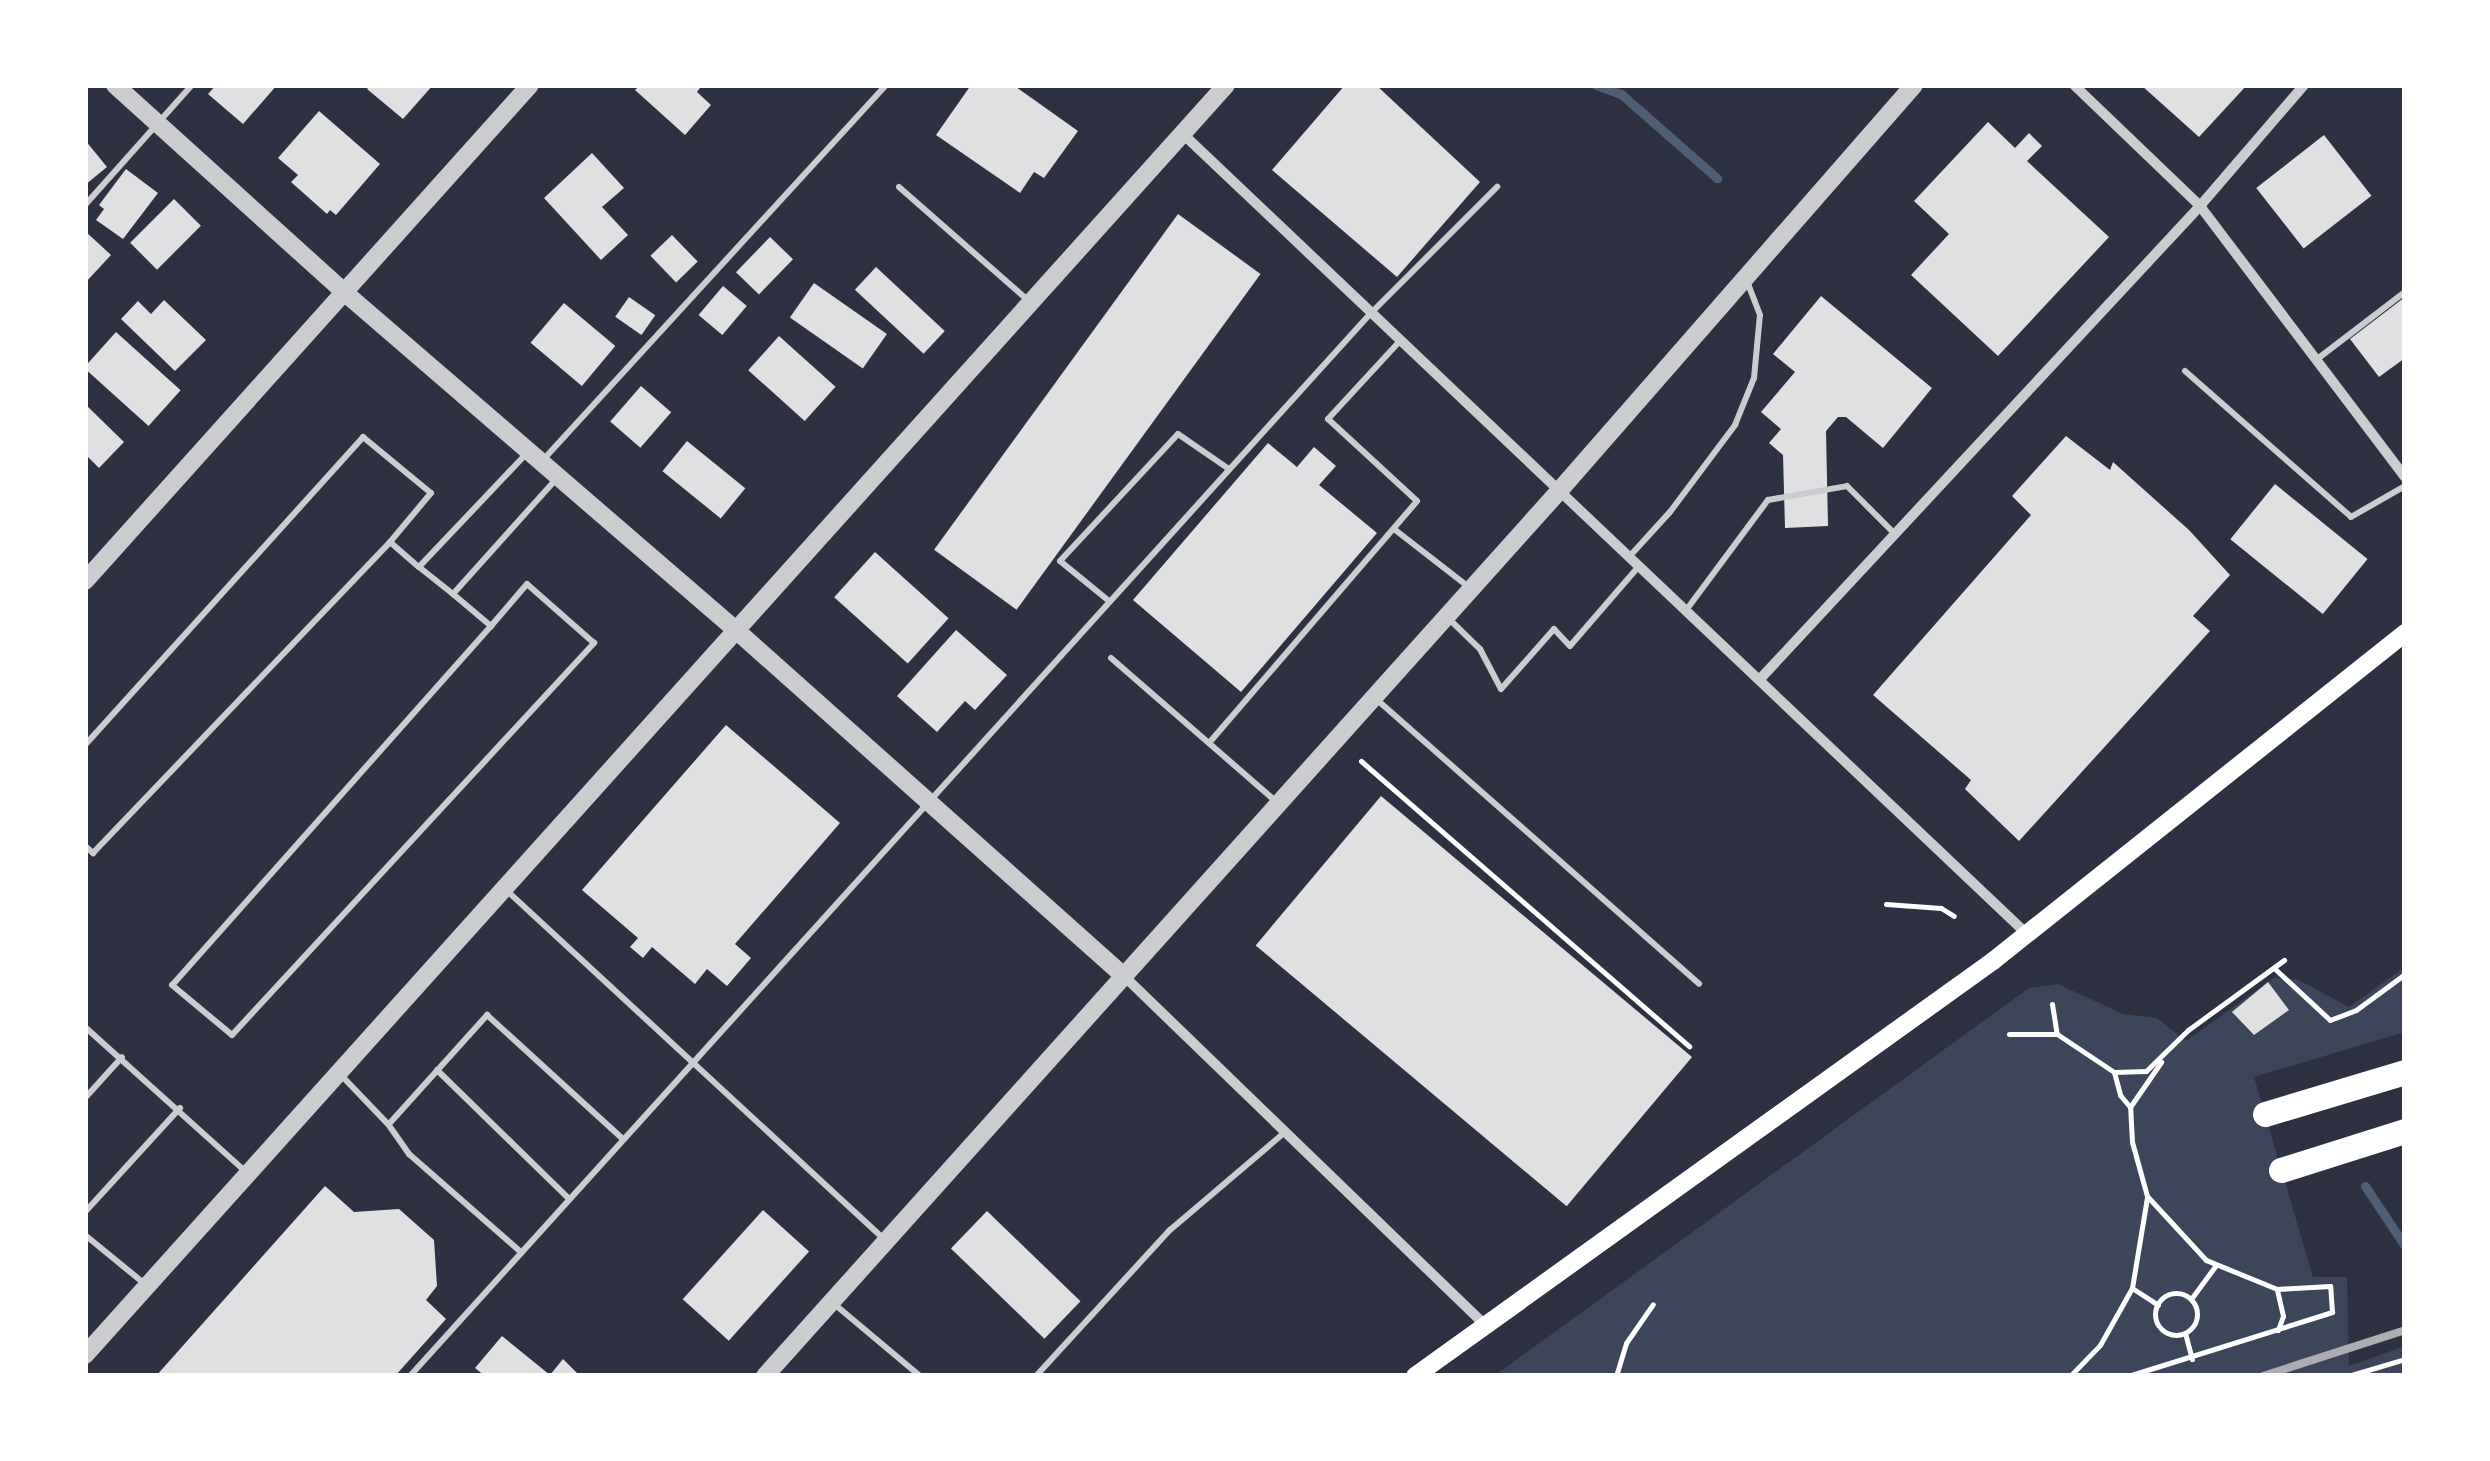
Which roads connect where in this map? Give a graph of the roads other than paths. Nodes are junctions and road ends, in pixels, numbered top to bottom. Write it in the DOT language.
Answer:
graph roads {
  1 [pos="116,85"];
  2 [pos="192,85"];
  3 [pos="530,85"];
  4 [pos="886,85"];
  5 [pos="1226,85"];
  6 [pos="1914,85"];
  7 [pos="2074,85"];
  8 [pos="2304,85"];
  9 [pos="158,124"];
  10 [pos="1182,134"];
  11 [pos="1497,186"];
  12 [pos="899,187"];
  13 [pos="85,205"];
  14 [pos="2200,206"];
  15 [pos="1745,278"];
  16 [pos="344,292"];
  17 [pos="2405,292"];
  18 [pos="1030,303"];
  19 [pos="1370,314"];
  20 [pos="1399,342"];
  21 [pos="2315,361"];
  22 [pos="2185,371"];
  23 [pos="535,457"];
  24 [pos="1229,469"];
  25 [pos="558,477"];
  26 [pos="2405,478"];
  27 [pos="2405,486"];
  28 [pos="1559,491"];
  29 [pos="1394,529"];
  30 [pos="1895,534"];
  31 [pos="390,542"];
  32 [pos="1629,557"];
  33 [pos="1640,566"];
  34 [pos="420,567"];
  35 [pos="85,581"];
  36 [pos="1471,589"];
  37 [pos="452,594"];
  38 [pos="1109,601"];
  39 [pos="1687,610"];
  40 [pos="1446,616"];
  41 [pos="491,626"];
  42 [pos="737,631"];
  43 [pos="2405,633"];
  44 [pos="1111,658"];
  45 [pos="1760,678"];
  46 [pos="1374,698"];
  47 [pos="1208,743"];
  48 [pos="85,745"];
  49 [pos="927,800"];
  50 [pos="1279,804"];
  51 [pos="85,846"];
  52 [pos="504,889"];
  53 [pos="2027,934"];
  54 [pos="1124,976"];
  55 [pos="1699,984"];
  56 [pos="85,1028"];
  57 [pos="122,1058"];
  58 [pos="692,1062"];
  59 [pos="437,1070"];
  60 [pos="2405,1072"];
  61 [pos="339,1073"];
  62 [pos="85,1098"];
  63 [pos="180,1108"];
  64 [pos="2265,1114"];
  65 [pos="388,1124"];
  66 [pos="2405,1131"];
  67 [pos="1285,1132"];
  68 [pos="623,1139"];
  69 [pos="2281,1170"];
  70 [pos="248,1174"];
  71 [pos="569,1199"];
  72 [pos="85,1212"];
  73 [pos="85,1235"];
  74 [pos="886,1241"];
  75 [pos="521,1252"];
  76 [pos="147,1286"];
  77 [pos="832,1302"];
  78 [pos="1485,1325"];
  79 [pos="85,1355"];
  80 [pos="410,1376"];
  81 [pos="765,1376"];
  82 [pos="920,1376"];
  83 [pos="1036,1376"];
  84 [pos="1416,1376"];
  1 -- 9 [label="street"];
  2 -- 9 [label="lane"];
  3 -- 16 [label="street"];
  4 -- 23 [label="lane"];
  5 -- 10 [label="street"];
  6 -- 15 [label="street"];
  7 -- 14 [label="street"];
  8 -- 14 [label="street"];
  9 -- 13 [label="lane"];
  9 -- 16 [label="street"];
  10 -- 18 [label="street"];
  10 -- 19 [label="street"];
  11 -- 19 [label="lane"];
  12 -- 18 [label="lane"];
  14 -- 21 [label="street"];
  14 -- 30 [label="street"];
  15 -- 28 [label="street"];
  15 -- 32 [label="lane"];
  16 -- 23 [label="street"];
  16 -- 35 [label="street"];
  17 -- 21 [label="lane"];
  18 -- 42 [label="street"];
  19 -- 20 [label="street"];
  19 -- 24 [label="lane"];
  20 -- 28 [label="street"];
  20 -- 29 [label="lane"];
  21 -- 26 [label="street"];
  22 -- 27 [label="lane"];
  23 -- 25 [label="street"];
  23 -- 34 [label="lane"];
  24 -- 38 [label="lane"];
  24 -- 38 [label="lane"];
  25 -- 37 [label="lane"];
  25 -- 42 [label="street"];
  28 -- 32 [label="street"];
  28 -- 36 [label="street"];
  29 -- 36 [label="lane"];
  29 -- 47 [label="lane"];
  30 -- 39 [label="lane"];
  30 -- 45 [label="street"];
  31 -- 34 [label="lane"];
  31 -- 48 [label="lane"];
  31 -- 51 [label="lane"];
  32 -- 33 [label="street"];
  33 -- 39 [label="street"];
  33 -- 40 [label="lane"];
  34 -- 37 [label="lane"];
  36 -- 40 [label="street"];
  37 -- 41 [label="lane"];
  38 -- 49 [label="lane"];
  39 -- 45 [label="street"];
  40 -- 46 [label="street"];
  41 -- 41 [label="lane"];
  42 -- 49 [label="street"];
  42 -- 52 [label="street"];
  43 -- 53 [label="main road"];
  44 -- 47 [label="lane"];
  45 -- 53 [label="street"];
  46 -- 50 [label="street"];
  46 -- 55 [label="lane"];
  47 -- 50 [label="lane"];
  49 -- 54 [label="street"];
  49 -- 58 [label="lane"];
  50 -- 54 [label="street"];
  52 -- 58 [label="lane"];
  52 -- 61 [label="street"];
  53 -- 78 [label="main road"];
  54 -- 67 [label="street"];
  54 -- 74 [label="street"];
  56 -- 57 [label="lane"];
  57 -- 62 [label="lane"];
  57 -- 63 [label="lane"];
  58 -- 68 [label="lane"];
  58 -- 74 [label="lane"];
  59 -- 65 [label="lane"];
  59 -- 68 [label="lane"];
  59 -- 71 [label="lane"];
  60 -- 64 [label="highway"];
  61 -- 65 [label="lane"];
  61 -- 70 [label="street"];
  63 -- 70 [label="lane"];
  63 -- 72 [label="lane"];
  65 -- 75 [label="lane"];
  66 -- 69 [label="highway"];
  67 -- 78 [label="street"];
  67 -- 83 [label="lane"];
  68 -- 71 [label="lane"];
  70 -- 76 [label="street"];
  71 -- 75 [label="lane"];
  73 -- 76 [label="lane"];
  74 -- 77 [label="street"];
  75 -- 80 [label="lane"];
  76 -- 79 [label="street"];
  77 -- 81 [label="street"];
  77 -- 82 [label="lane"];
  78 -- 84 [label="main road"];
}
